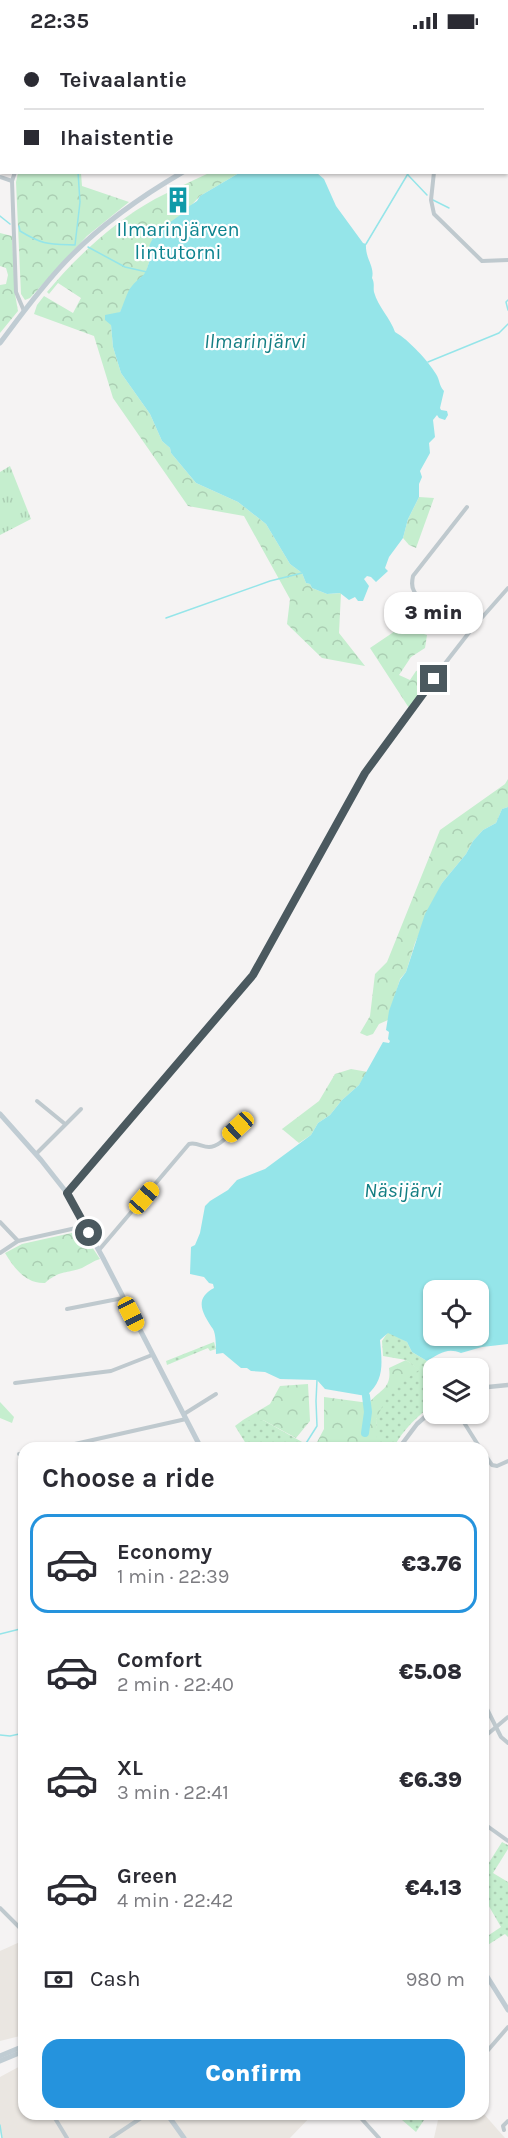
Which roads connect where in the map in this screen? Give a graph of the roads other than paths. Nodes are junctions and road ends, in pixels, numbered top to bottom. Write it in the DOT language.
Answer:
graph roads {
  1 [pos="14,174"];
  2 [pos="180,174"];
  3 [pos="434,174"];
  4 [pos="0,177"];
  5 [pos="12,181"];
  6 [pos="508,260"];
  7 [pos="24,311"];
  8 [pos="0,343"];
  9 [pos="467,507"];
  10 [pos="508,588"];
  11 [pos="471,630"];
  12 [pos="37,1101"];
  13 [pos="81,1109"];
  14 [pos="0,1114"];
  15 [pos="65,1124"];
  16 [pos="238,1127"];
  17 [pos="36,1154"];
  18 [pos="67,1193"];
  19 [pos="0,1222"];
  20 [pos="85,1226"];
  21 [pos="18,1241"];
  22 [pos="99,1250"];
  23 [pos="0,1253"];
  24 [pos="123,1298"];
  25 [pos="67,1309"];
  26 [pos="152,1355"];
  27 [pos="15,1383"];
  28 [pos="508,1385"];
  29 [pos="489,1387"];
  30 [pos="216,1394"];
  31 [pos="184,1417"];
  32 [pos="423,1419"];
  33 [pos="465,1424"];
  34 [pos="82,1442"];
  35 [pos="198,1442"];
  36 [pos="404,1442"];
  37 [pos="476,1442"];
  38 [pos="489,1461"];
  39 [pos="508,1461"];
  40 [pos="489,1713"];
  41 [pos="508,1717"];
  42 [pos="496,1726"];
  43 [pos="489,1732"];
  44 [pos="508,1743"];
  45 [pos="489,1827"];
  46 [pos="508,1841"];
  47 [pos="0,1908"];
  48 [pos="18,1926"];
  49 [pos="489,1980"];
  50 [pos="508,2010"];
  51 [pos="508,2026"];
  52 [pos="18,2048"];
  53 [pos="489,2049"];
  54 [pos="18,2054"];
  55 [pos="0,2056"];
  56 [pos="0,2061"];
  57 [pos="56,2120"];
  58 [pos="138,2120"];
  59 [pos="171,2120"];
  60 [pos="363,2120"];
  61 [pos="508,2121"];
  62 [pos="504,2130"];
  63 [pos="67,2138"];
  64 [pos="111,2138"];
  65 [pos="184,2138"];
  66 [pos="379,2138"];
  1 -- 5 [label="street"];
  2 -- 7 [label="main road"];
  3 -- 6 [label="street"];
  4 -- 5 [label="street"];
  5 -- 7 [label="street"];
  7 -- 8 [label="main road"];
  9 -- 11 [label="street"];
  10 -- 11 [label="street"];
  11 -- 18 [label="street"];
  12 -- 15 [label="street"];
  13 -- 15 [label="street"];
  14 -- 17 [label="main road"];
  15 -- 17 [label="street"];
  16 -- 22 [label="street"];
  17 -- 18 [label="main road"];
  18 -- 20 [label="main road"];
  19 -- 21 [label="street"];
  20 -- 21 [label="street"];
  20 -- 22 [label="main road"];
  21 -- 23 [label="street"];
  22 -- 24 [label="main road"];
  24 -- 25 [label="street"];
  24 -- 26 [label="main road"];
  26 -- 27 [label="street"];
  26 -- 31 [label="main road"];
  28 -- 29 [label="street"];
  30 -- 31 [label="street"];
  31 -- 34 [label="street"];
  31 -- 35 [label="main road"];
  32 -- 36 [label="street"];
  33 -- 37 [label="street"];
  38 -- 39 [label="street"];
  40 -- 42 [label="street"];
  41 -- 42 [label="street"];
  42 -- 43 [label="street"];
  42 -- 44 [label="street"];
  45 -- 46 [label="street"];
  47 -- 48 [label="street"];
  49 -- 50 [label="main road"];
  51 -- 53 [label="street"];
  52 -- 55 [label="main road"];
  54 -- 56 [label="main road"];
  57 -- 63 [label="street"];
  58 -- 64 [label="street"];
  59 -- 65 [label="main road"];
  60 -- 66 [label="street"];
  61 -- 62 [label="street"];
}
